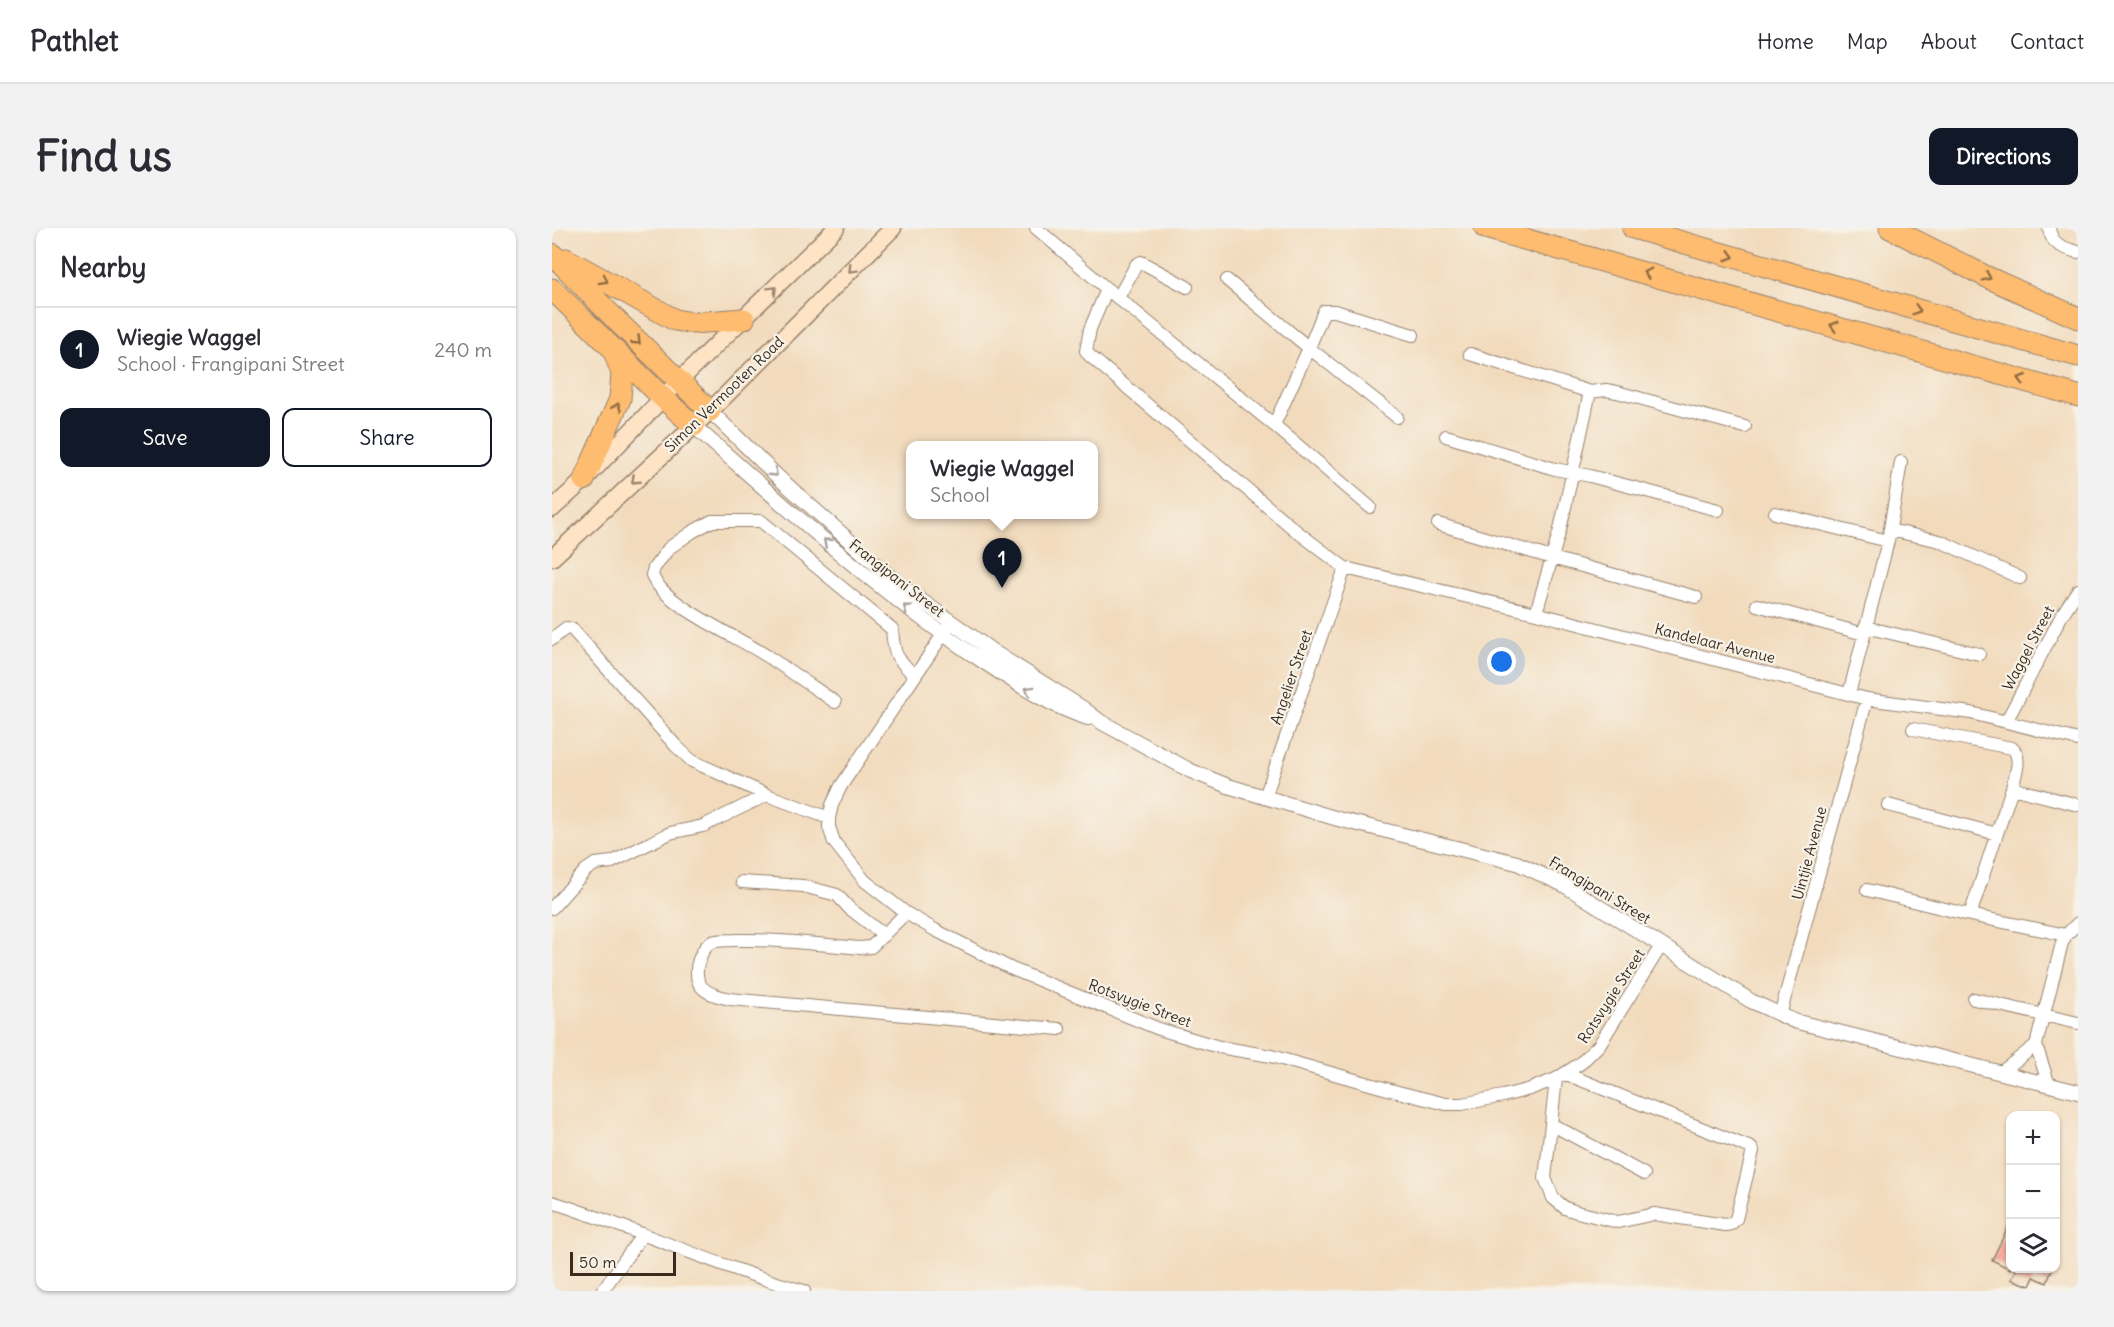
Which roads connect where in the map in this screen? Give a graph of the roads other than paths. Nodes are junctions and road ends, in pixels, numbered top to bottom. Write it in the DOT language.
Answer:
graph roads {
  1 [pos="836,228"];
  2 [pos="893,228"];
  3 [pos="1036,228"];
  4 [pos="1485,228"];
  5 [pos="1633,228"];
  6 [pos="1890,228"];
  7 [pos="1901,228"];
  8 [pos="2049,228"];
  9 [pos="1934,250"];
  10 [pos="2078,252"];
  11 [pos="552,253"];
  12 [pos="1227,280"];
  13 [pos="1187,287"];
  14 [pos="552,288"];
  15 [pos="1107,289"];
  16 [pos="1118,298"];
  17 [pos="2078,318"];
  18 [pos="744,319"];
  19 [pos="1413,334"];
  20 [pos="612,348"];
  21 [pos="1309,348"];
  22 [pos="1470,354"];
  23 [pos="2078,356"];
  24 [pos="679,381"];
  25 [pos="1590,392"];
  26 [pos="2078,396"];
  27 [pos="663,398"];
  28 [pos="710,411"];
  29 [pos="1397,417"];
  30 [pos="1274,425"];
  31 [pos="694,426"];
  32 [pos="1745,427"];
  33 [pos="1446,436"];
  34 [pos="1900,462"];
  35 [pos="1573,473"];
  36 [pos="584,480"];
  37 [pos="1370,507"];
  38 [pos="552,509"];
  39 [pos="1718,510"];
  40 [pos="1775,513"];
  41 [pos="1438,524"];
  42 [pos="1889,535"];
  43 [pos="552,558"];
  44 [pos="1552,558"];
  45 [pos="1345,568"];
  46 [pos="2020,578"];
  47 [pos="2078,590"];
  48 [pos="1696,597"];
  49 [pos="1757,605"];
  50 [pos="1536,613"];
  51 [pos="951,622"];
  52 [pos="1865,630"];
  53 [pos="943,635"];
  54 [pos="552,639"];
  55 [pos="1979,654"];
  56 [pos="915,676"];
  57 [pos="1849,694"];
  58 [pos="1867,699"];
  59 [pos="835,702"];
  60 [pos="1101,722"];
  61 [pos="2006,722"];
  62 [pos="1913,729"];
  63 [pos="2078,740"];
  64 [pos="2012,788"];
  65 [pos="767,795"];
  66 [pos="1264,797"];
  67 [pos="1888,805"];
  68 [pos="2078,805"];
  69 [pos="829,818"];
  70 [pos="1997,834"];
  71 [pos="742,882"];
  72 [pos="1867,890"];
  73 [pos="552,908"];
  74 [pos="906,914"];
  75 [pos="1970,915"];
  76 [pos="2078,923"];
  77 [pos="884,935"];
  78 [pos="2066,935"];
  79 [pos="1661,946"];
  80 [pos="1974,999"];
  81 [pos="2044,1015"];
  82 [pos="1780,1016"];
  83 [pos="2078,1023"];
  84 [pos="1059,1029"];
  85 [pos="2036,1045"];
  86 [pos="2000,1072"];
  87 [pos="1561,1076"];
  88 [pos="2049,1085"];
  89 [pos="2078,1092"];
  90 [pos="1551,1124"];
  91 [pos="1644,1174"];
  92 [pos="552,1203"];
  93 [pos="643,1234"];
  94 [pos="767,1286"];
  95 [pos="602,1291"];
  96 [pos="804,1291"];
  18 -- 1 [label="main road, one-way"];
  2 -- 28 [label="main road, Simon Vermooten Road, one-way"];
  3 -- 15 [label="street"];
  26 -- 4 [label="highway, one-way"];
  5 -- 23 [label="highway, one-way"];
  6 -- 9 [label="highway"];
  7 -- 9 [label="highway"];
  8 -- 10 [label="street"];
  9 -- 17 [label="highway, one-way"];
  11 -- 18 [label="highway, one-way"];
  11 -- 24 [label="highway, one-way"];
  12 -- 21 [label="street"];
  13 -- 16 [label="street"];
  14 -- 20 [label="highway"];
  15 -- 16 [label="street"];
  15 -- 45 [label="street"];
  16 -- 30 [label="street"];
  18 -- 24 [label="main road"];
  19 -- 21 [label="street"];
  20 -- 27 [label="highway"];
  36 -- 20 [label="highway, one-way"];
  21 -- 29 [label="street"];
  21 -- 30 [label="street"];
  22 -- 25 [label="street"];
  24 -- 27 [label="main road"];
  24 -- 28 [label="highway"];
  25 -- 32 [label="street"];
  25 -- 35 [label="street"];
  27 -- 31 [label="highway"];
  27 -- 36 [label="main road"];
  28 -- 31 [label="main road, Simon Vermooten Road"];
  28 -- 51 [label="street, Frangipani Street, one-way"];
  30 -- 37 [label="street"];
  31 -- 43 [label="main road, Simon Vermooten Road, one-way"];
  53 -- 31 [label="street, Frangipani Street, one-way"];
  33 -- 35 [label="street"];
  34 -- 42 [label="street"];
  35 -- 39 [label="street"];
  35 -- 44 [label="street"];
  36 -- 38 [label="main road"];
  40 -- 42 [label="street"];
  41 -- 44 [label="street"];
  42 -- 46 [label="street"];
  42 -- 52 [label="street"];
  44 -- 48 [label="street"];
  44 -- 50 [label="street"];
  45 -- 50 [label="street, Kandelaar Avenue"];
  45 -- 66 [label="street, Angelier Street"];
  47 -- 61 [label="street, Waggel Street"];
  49 -- 52 [label="street"];
  50 -- 57 [label="street, Kandelaar Avenue"];
  51 -- 53 [label="street"];
  51 -- 60 [label="street, Frangipani Street"];
  52 -- 55 [label="street"];
  52 -- 57 [label="street"];
  53 -- 56 [label="street"];
  60 -- 53 [label="street, Frangipani Street, one-way"];
  54 -- 65 [label="street"];
  56 -- 59 [label="street"];
  56 -- 69 [label="street"];
  57 -- 58 [label="street, Kandelaar Avenue"];
  58 -- 61 [label="street, Kandelaar Avenue"];
  58 -- 82 [label="street, Uintjie Avenue"];
  60 -- 66 [label="street, Frangipani Street"];
  61 -- 63 [label="street, Kandelaar Avenue"];
  62 -- 64 [label="street"];
  64 -- 68 [label="street"];
  64 -- 70 [label="street"];
  65 -- 69 [label="street"];
  65 -- 73 [label="street"];
  66 -- 79 [label="street, Frangipani Street"];
  67 -- 70 [label="street"];
  69 -- 74 [label="street, Rotsvygie Street"];
  70 -- 75 [label="street"];
  71 -- 77 [label="street"];
  72 -- 75 [label="street"];
  74 -- 77 [label="street"];
  74 -- 87 [label="street, Rotsvygie Street"];
  75 -- 78 [label="street"];
  76 -- 78 [label="street"];
  77 -- 84 [label="street"];
  78 -- 81 [label="street"];
  79 -- 82 [label="street, Frangipani Street"];
  79 -- 87 [label="street, Rotsvygie Street"];
  80 -- 81 [label="street"];
  81 -- 83 [label="street"];
  81 -- 85 [label="street"];
  82 -- 86 [label="street, Frangipani Street"];
  85 -- 86 [label="street"];
  85 -- 88 [label="street"];
  86 -- 88 [label="street, Frangipani Street"];
  87 -- 90 [label="street"];
  87 -- 90 [label="street"];
  88 -- 89 [label="street, Frangipani Street"];
  90 -- 91 [label="street"];
  92 -- 93 [label="street"];
  93 -- 94 [label="street"];
  93 -- 95 [label="street"];
  94 -- 96 [label="street"];
}
